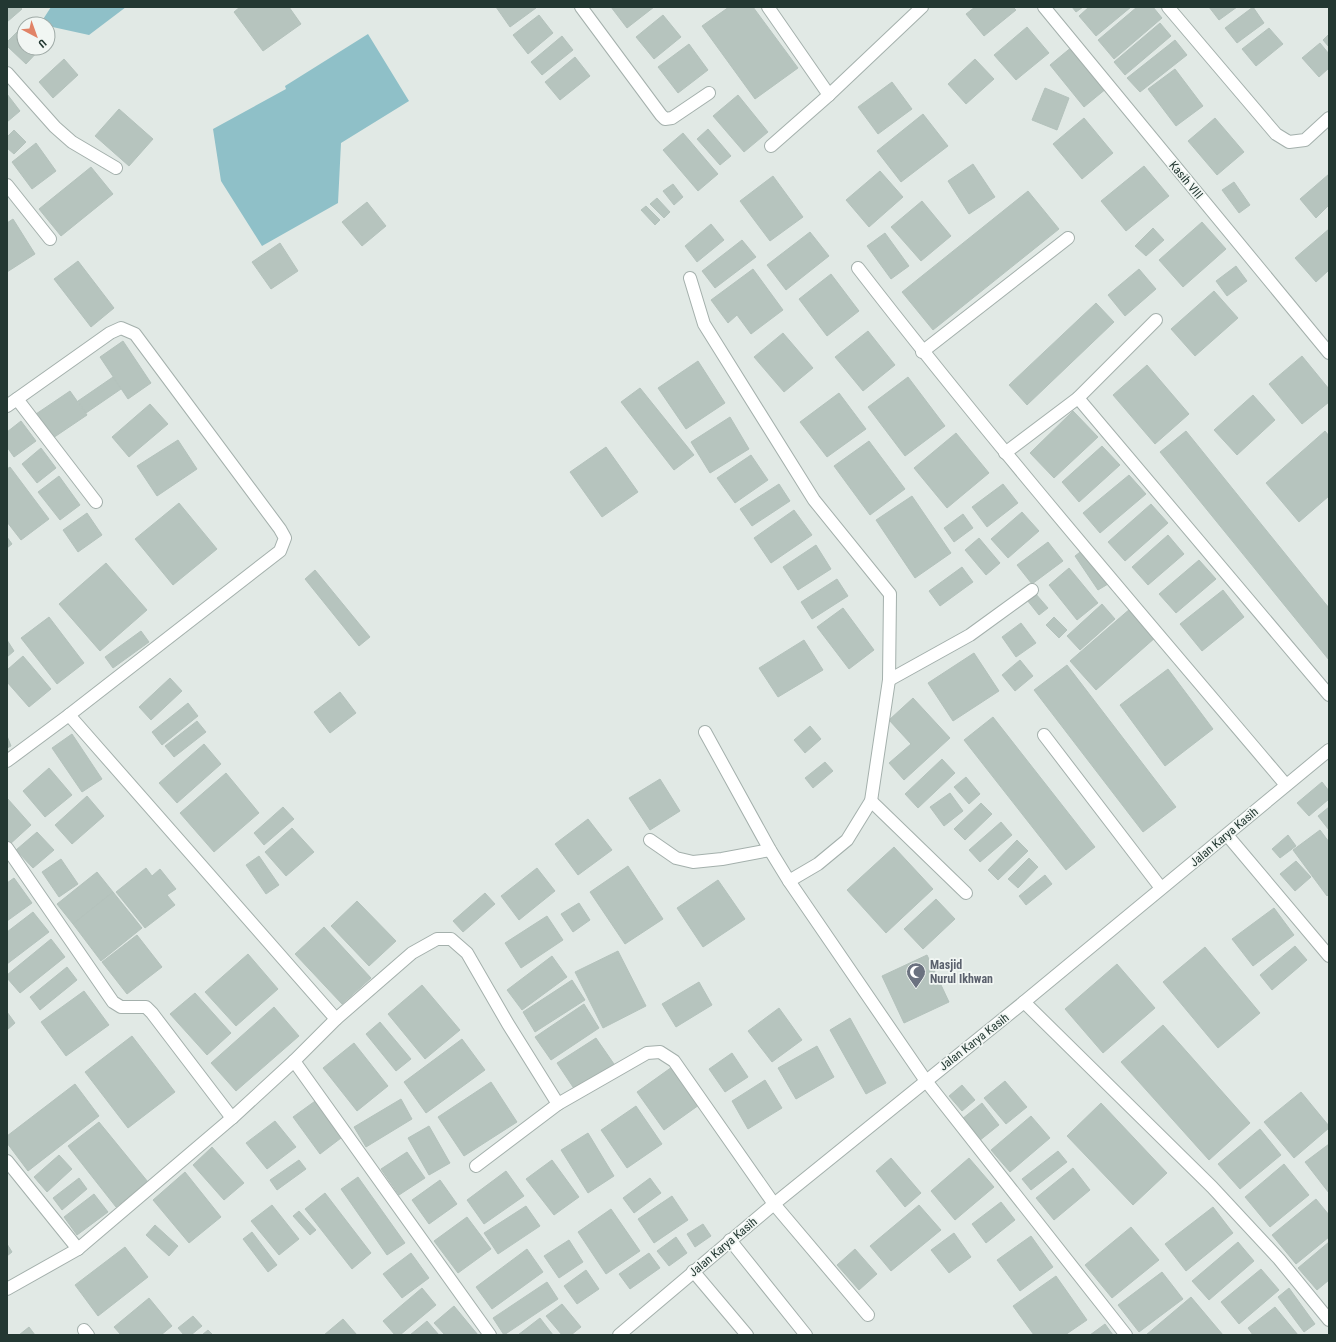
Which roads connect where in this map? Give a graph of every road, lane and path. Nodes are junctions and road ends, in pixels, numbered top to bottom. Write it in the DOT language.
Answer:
graph roads {
  1 [pos="581,7"];
  2 [pos="768,7"];
  3 [pos="1044,7"];
  4 [pos="1168,7"];
  5 [pos="915,9"];
  6 [pos="7,73"];
  7 [pos="709,93"];
  8 [pos="829,95"];
  9 [pos="1329,118"];
  10 [pos="771,146"];
  11 [pos="116,168"];
  12 [pos="7,185"];
  13 [pos="1068,238"];
  14 [pos="50,239"];
  15 [pos="858,268"];
  16 [pos="690,278"];
  17 [pos="1156,320"];
  18 [pos="922,352"];
  19 [pos="1329,353"];
  20 [pos="1078,398"];
  21 [pos="12,402"];
  22 [pos="1005,453"];
  23 [pos="96,502"];
  24 [pos="1032,590"];
  25 [pos="889,680"];
  26 [pos="1329,695"];
  27 [pos="69,715"];
  28 [pos="705,732"];
  29 [pos="1044,735"];
  30 [pos="1329,750"];
  31 [pos="7,761"];
  32 [pos="1286,785"];
  33 [pos="871,801"];
  34 [pos="1227,835"];
  35 [pos="650,840"];
  36 [pos="7,848"];
  37 [pos="770,850"];
  38 [pos="789,881"];
  39 [pos="1161,888"];
  40 [pos="966,892"];
  41 [pos="1329,956"];
  42 [pos="1024,1002"];
  43 [pos="336,1019"];
  44 [pos="294,1061"];
  45 [pos="926,1081"];
  46 [pos="558,1104"];
  47 [pos="232,1118"];
  48 [pos="7,1161"];
  49 [pos="476,1166"];
  50 [pos="774,1204"];
  51 [pos="730,1240"];
  52 [pos="78,1249"];
  53 [pos="693,1271"];
  54 [pos="7,1289"];
  55 [pos="868,1315"];
  56 [pos="1329,1320"];
  57 [pos="490,1335"];
  58 [pos="619,1335"];
  59 [pos="747,1335"];
  60 [pos="806,1335"];
  61 [pos="1126,1335"];
  1 -- 7 [label="street"];
  2 -- 8 [label="street"];
  3 -- 19 [label="street, Kasih VIII"];
  4 -- 9 [label="street"];
  5 -- 8 [label="street"];
  6 -- 11 [label="street"];
  8 -- 10 [label="street"];
  12 -- 14 [label="street"];
  13 -- 18 [label="street"];
  15 -- 18 [label="street"];
  16 -- 25 [label="street"];
  17 -- 20 [label="street"];
  18 -- 22 [label="street"];
  20 -- 22 [label="street"];
  20 -- 26 [label="street"];
  21 -- 23 [label="street"];
  21 -- 27 [label="street"];
  22 -- 32 [label="street"];
  24 -- 25 [label="street"];
  25 -- 33 [label="street"];
  27 -- 31 [label="street"];
  27 -- 43 [label="street"];
  28 -- 37 [label="street"];
  29 -- 39 [label="street"];
  30 -- 32 [label="street, Jalan Karya Kasih"];
  32 -- 34 [label="street, Jalan Karya Kasih"];
  33 -- 38 [label="street"];
  33 -- 40 [label="street"];
  34 -- 39 [label="street, Jalan Karya Kasih"];
  34 -- 41 [label="street"];
  35 -- 37 [label="street"];
  36 -- 47 [label="street"];
  37 -- 38 [label="street"];
  38 -- 45 [label="street"];
  39 -- 42 [label="street, Jalan Karya Kasih"];
  42 -- 45 [label="street, Jalan Karya Kasih"];
  42 -- 56 [label="street"];
  43 -- 44 [label="street"];
  43 -- 46 [label="street"];
  44 -- 47 [label="street"];
  44 -- 57 [label="street"];
  45 -- 50 [label="street, Jalan Karya Kasih"];
  45 -- 61 [label="street"];
  46 -- 49 [label="street"];
  46 -- 50 [label="street"];
  47 -- 52 [label="street"];
  48 -- 52 [label="street"];
  50 -- 51 [label="street, Jalan Karya Kasih"];
  50 -- 55 [label="street"];
  51 -- 53 [label="street, Jalan Karya Kasih"];
  51 -- 60 [label="street"];
  52 -- 54 [label="street"];
  53 -- 58 [label="street, Jalan Karya Kasih"];
  53 -- 59 [label="street"];
}
